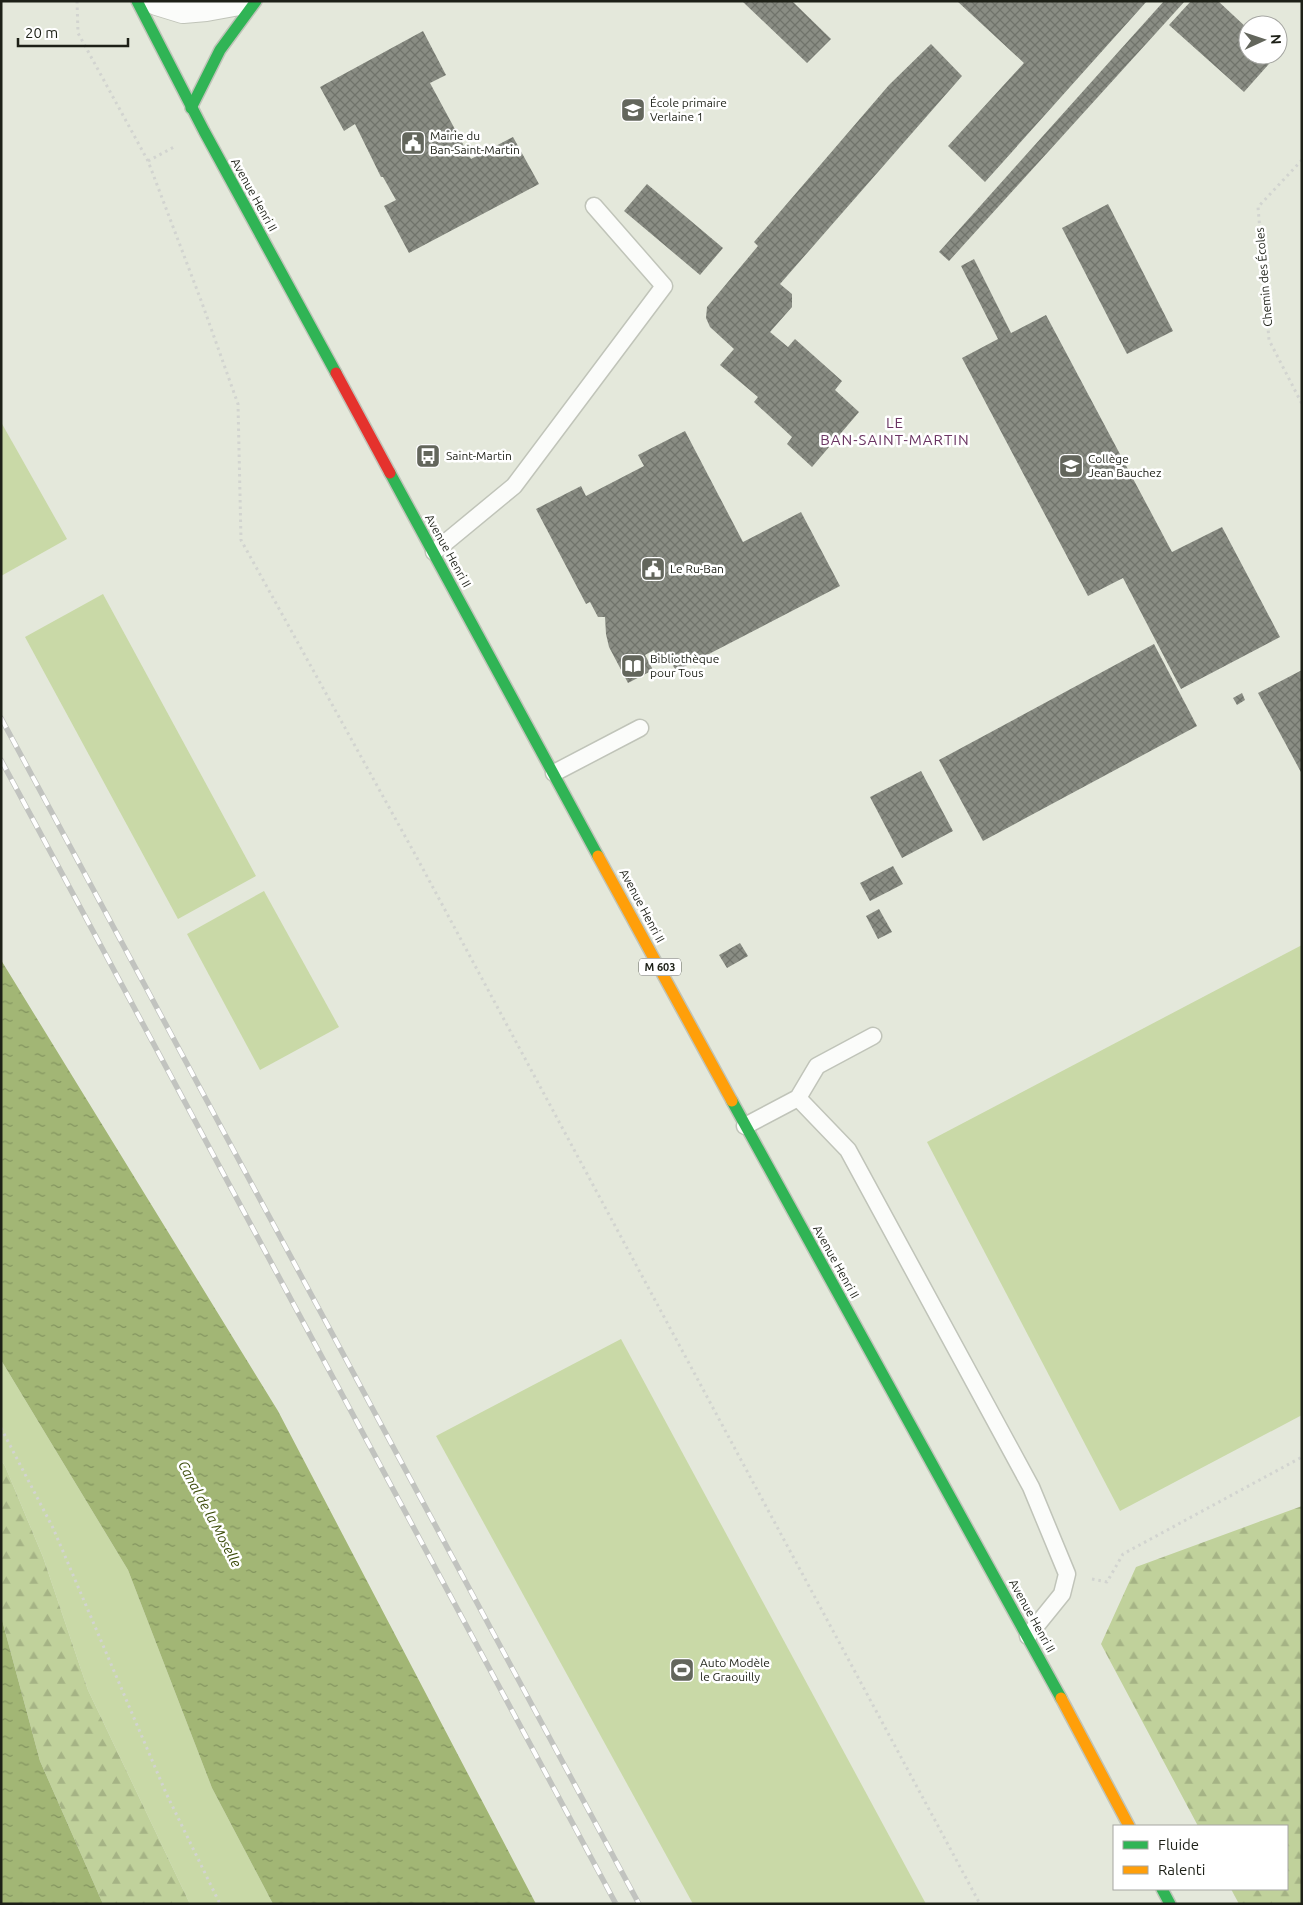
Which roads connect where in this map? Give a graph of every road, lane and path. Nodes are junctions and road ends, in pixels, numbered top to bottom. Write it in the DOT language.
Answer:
graph roads {
  1 [pos="77,1"];
  2 [pos="137,1"];
  3 [pos="157,1"];
  4 [pos="238,1"];
  5 [pos="256,1"];
  6 [pos="191,108"];
  7 [pos="1302,160"];
  8 [pos="594,206"];
  9 [pos="1302,404"];
  10 [pos="434,552"];
  11 [pos="640,728"];
  12 [pos="554,773"];
  13 [pos="873,1036"];
  14 [pos="798,1098"];
  15 [pos="746,1126"];
  16 [pos="1,1428"];
  17 [pos="1302,1457"];
  18 [pos="1067,1574"];
  19 [pos="1028,1636"];
  20 [pos="1128,1825"];
  21 [pos="1163,1890"];
  22 [pos="220,1904"];
  23 [pos="980,1904"];
  24 [pos="1170,1904"];
  1 -- 23 [label="path"];
  2 -- 6 [label="main road, Avenue Henri II / M 603"];
  3 -- 4 [label="street"];
  5 -- 6 [label="main road"];
  6 -- 10 [label="main road, Avenue Henri II / M 603"];
  7 -- 9 [label="path, Chemin des Écoles"];
  8 -- 10 [label="lane"];
  10 -- 12 [label="main road, Avenue Henri II / M 603"];
  11 -- 12 [label="lane"];
  12 -- 15 [label="main road, Avenue Henri II / M 603"];
  13 -- 14 [label="lane"];
  14 -- 15 [label="lane"];
  14 -- 18 [label="lane"];
  15 -- 19 [label="main road, Avenue Henri II / M 603"];
  16 -- 22 [label="path"];
  17 -- 18 [label="path"];
  18 -- 19 [label="lane"];
  19 -- 20 [label="main road, Avenue Henri II / M 603"];
  21 -- 24 [label="main road"];
}
